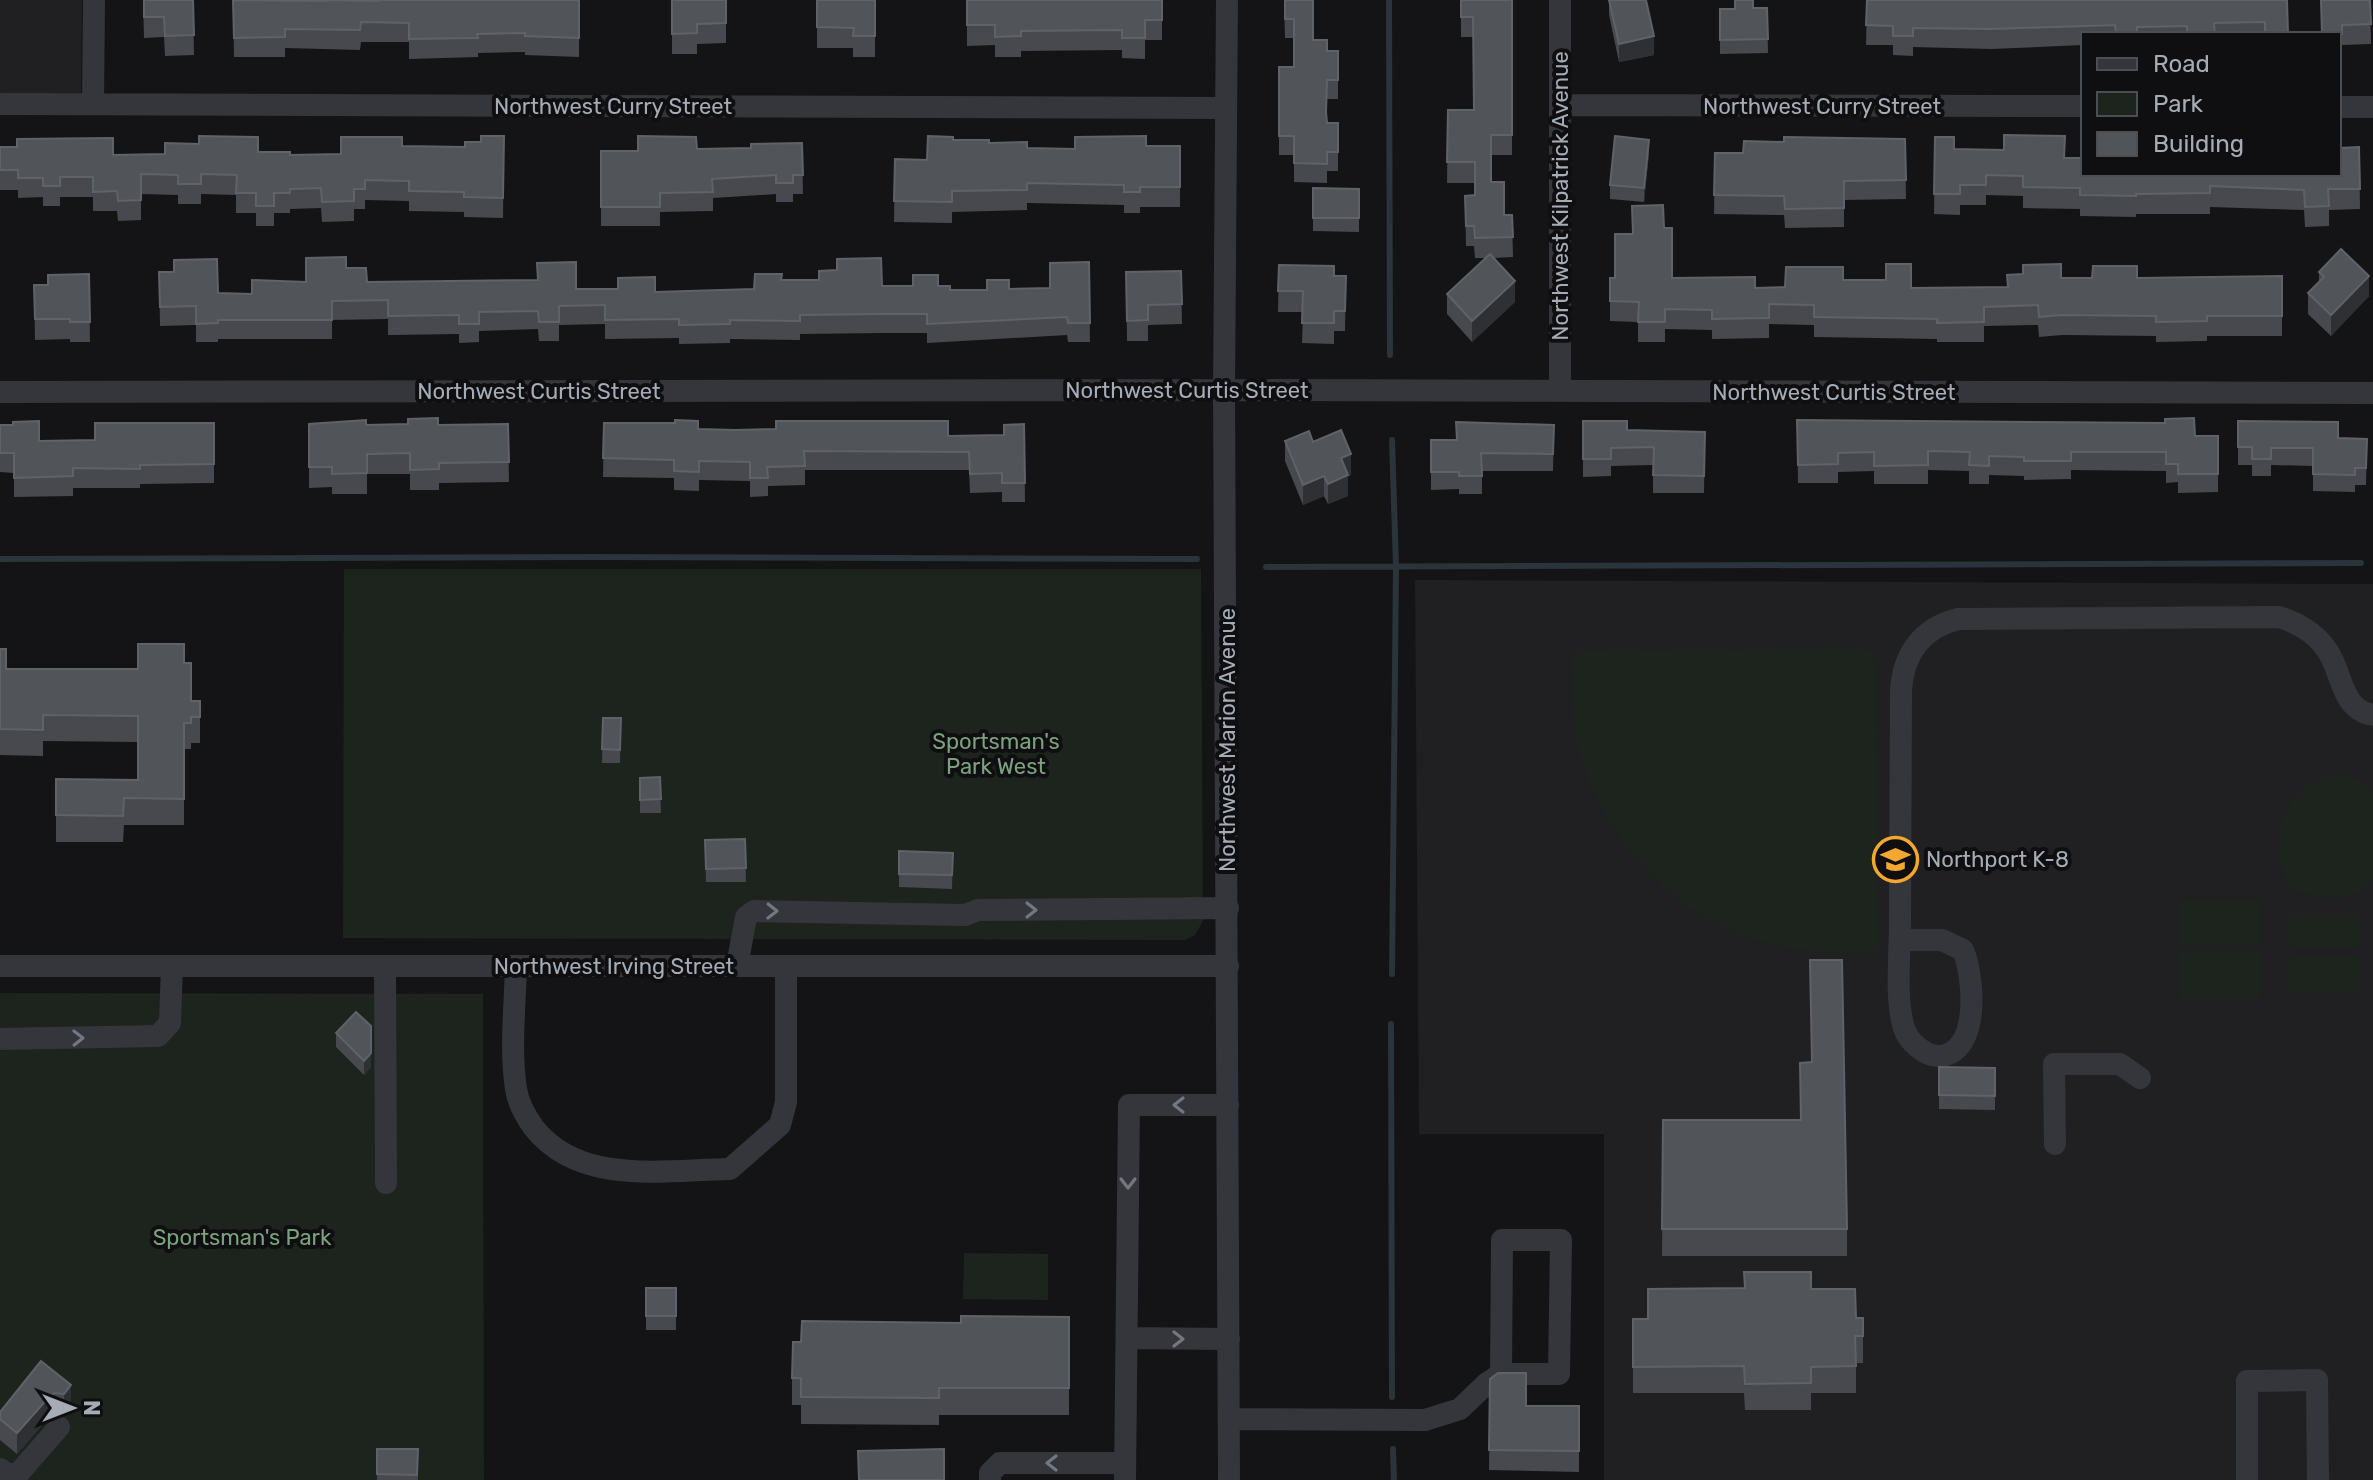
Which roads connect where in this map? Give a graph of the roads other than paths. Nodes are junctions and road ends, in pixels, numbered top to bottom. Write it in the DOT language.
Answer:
graph roads {
  1 [pos="94,0"];
  2 [pos="1227,0"];
  3 [pos="1560,0"];
  4 [pos="0,104"];
  5 [pos="93,104"];
  6 [pos="1560,105"];
  7 [pos="2081,106"];
  8 [pos="2341,107"];
  9 [pos="2373,107"];
  10 [pos="1226,108"];
  11 [pos="1224,390"];
  12 [pos="1560,391"];
  13 [pos="0,392"];
  14 [pos="2373,393"];
  15 [pos="2373,715"];
  16 [pos="1228,908"];
  17 [pos="1900,940"];
  18 [pos="0,966"];
  19 [pos="172,966"];
  20 [pos="385,966"];
  21 [pos="516,966"];
  22 [pos="737,966"];
  23 [pos="786,966"];
  24 [pos="1228,966"];
  25 [pos="0,1039"];
  26 [pos="2140,1078"];
  27 [pos="1228,1105"];
  28 [pos="2055,1144"];
  29 [pos="386,1183"];
  30 [pos="1127,1338"];
  31 [pos="1229,1339"];
  32 [pos="1501,1374"];
  33 [pos="1229,1419"];
  34 [pos="59,1427"];
  35 [pos="0,1469"];
  36 [pos="1125,1471"];
  37 [pos="990,1480"];
  38 [pos="1229,1480"];
  39 [pos="2247,1480"];
  40 [pos="2318,1480"];
  1 -- 5 [label="street"];
  2 -- 10 [label="street, Northwest Marion Avenue"];
  3 -- 6 [label="street, Northwest Kilpatrick Avenue"];
  4 -- 5 [label="street, Northwest Curry Street"];
  5 -- 10 [label="street, Northwest Curry Street"];
  6 -- 7 [label="street, Northwest Curry Street"];
  6 -- 12 [label="street, Northwest Kilpatrick Avenue"];
  8 -- 9 [label="street"];
  10 -- 11 [label="street, Northwest Marion Avenue"];
  11 -- 12 [label="street, Northwest Curtis Street"];
  11 -- 13 [label="street, Northwest Curtis Street"];
  11 -- 16 [label="street, Northwest Marion Avenue"];
  12 -- 14 [label="street, Northwest Curtis Street"];
  15 -- 17 [label="street"];
  22 -- 16 [label="street, one-way"];
  16 -- 24 [label="street, Northwest Marion Avenue"];
  17 -- 17 [label="street"];
  18 -- 19 [label="street, Northwest Irving Street"];
  19 -- 20 [label="street, Northwest Irving Street"];
  25 -- 19 [label="street, one-way"];
  20 -- 21 [label="street, Northwest Irving Street"];
  20 -- 29 [label="street"];
  21 -- 22 [label="street, Northwest Irving Street"];
  21 -- 23 [label="street"];
  22 -- 23 [label="street, Northwest Irving Street"];
  23 -- 24 [label="street, Northwest Irving Street"];
  24 -- 27 [label="street, Northwest Marion Avenue"];
  26 -- 28 [label="street"];
  27 -- 30 [label="street, one-way"];
  27 -- 31 [label="street, Northwest Marion Avenue"];
  30 -- 31 [label="street, one-way"];
  30 -- 36 [label="street"];
  31 -- 33 [label="street, Northwest Marion Avenue"];
  32 -- 32 [label="street"];
  32 -- 33 [label="street"];
  33 -- 38 [label="street, Northwest Marion Avenue"];
  34 -- 35 [label="street"];
  36 -- 37 [label="street, one-way"];
  39 -- 40 [label="street"];
}
